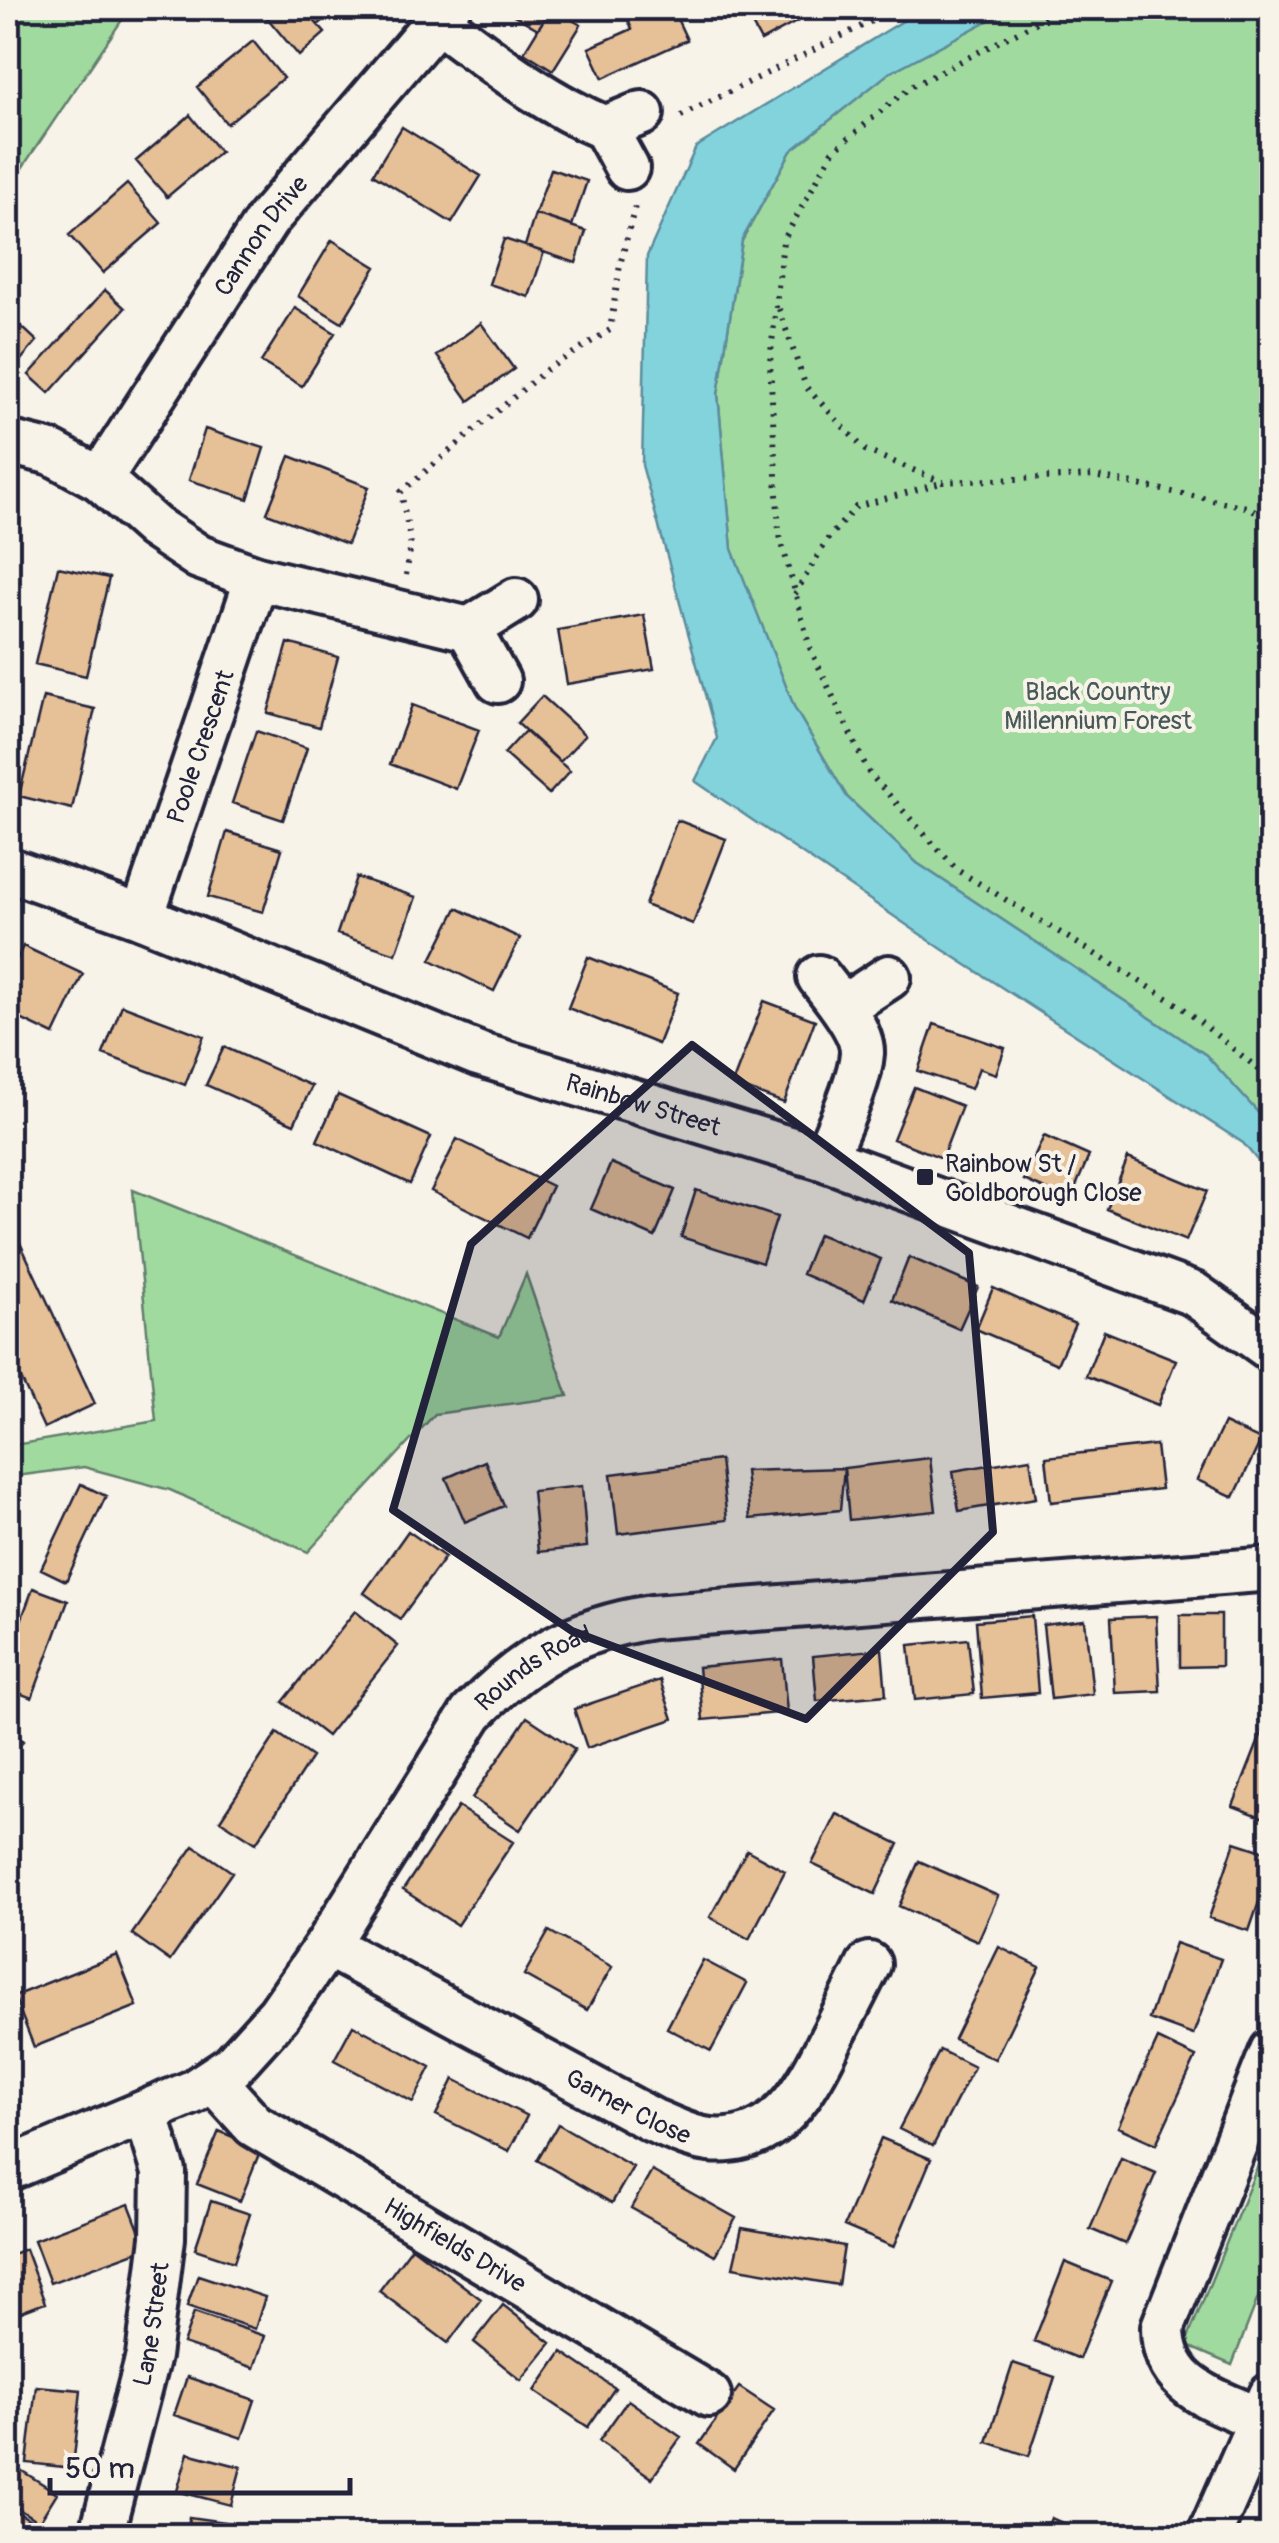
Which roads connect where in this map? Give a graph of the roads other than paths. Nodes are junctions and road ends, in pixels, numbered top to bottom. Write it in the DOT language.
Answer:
graph roads {
  1 [pos="443,14"];
  2 [pos="626,168"];
  3 [pos="8,442"];
  4 [pos="100,479"];
  5 [pos="257,578"];
  6 [pos="516,600"];
  7 [pos="469,629"];
  8 [pos="498,681"];
  9 [pos="8,869"];
  10 [pos="142,917"];
  11 [pos="889,977"];
  12 [pos="825,1160"];
  13 [pos="1272,1350"];
  14 [pos="1272,1569"];
  15 [pos="327,1945"];
  16 [pos="870,1964"];
  17 [pos="1272,2051"];
  18 [pos="214,2080"];
  19 [pos="146,2112"];
  20 [pos="8,2168"];
  21 [pos="709,2394"];
  22 [pos="1264,2426"];
  23 [pos="101,2536"];
  24 [pos="1209,2536"];
  1 -- 2 [label="street"];
  1 -- 4 [label="street, Cannon Drive"];
  3 -- 4 [label="street"];
  4 -- 5 [label="street"];
  5 -- 7 [label="street"];
  5 -- 10 [label="street, Poole Crescent"];
  6 -- 7 [label="street"];
  7 -- 8 [label="street"];
  9 -- 10 [label="street, Rainbow Street"];
  10 -- 12 [label="street, Rainbow Street"];
  11 -- 12 [label="street"];
  12 -- 13 [label="street, Rainbow Street"];
  14 -- 15 [label="street, Rounds Road"];
  15 -- 16 [label="street, Garner Close"];
  15 -- 18 [label="street, Rounds Road"];
  17 -- 22 [label="street"];
  18 -- 19 [label="street, Rounds Road"];
  18 -- 21 [label="street, Highfields Drive"];
  19 -- 20 [label="street, Rounds Road"];
  19 -- 23 [label="street, Lane Street"];
  22 -- 24 [label="street"];
}
